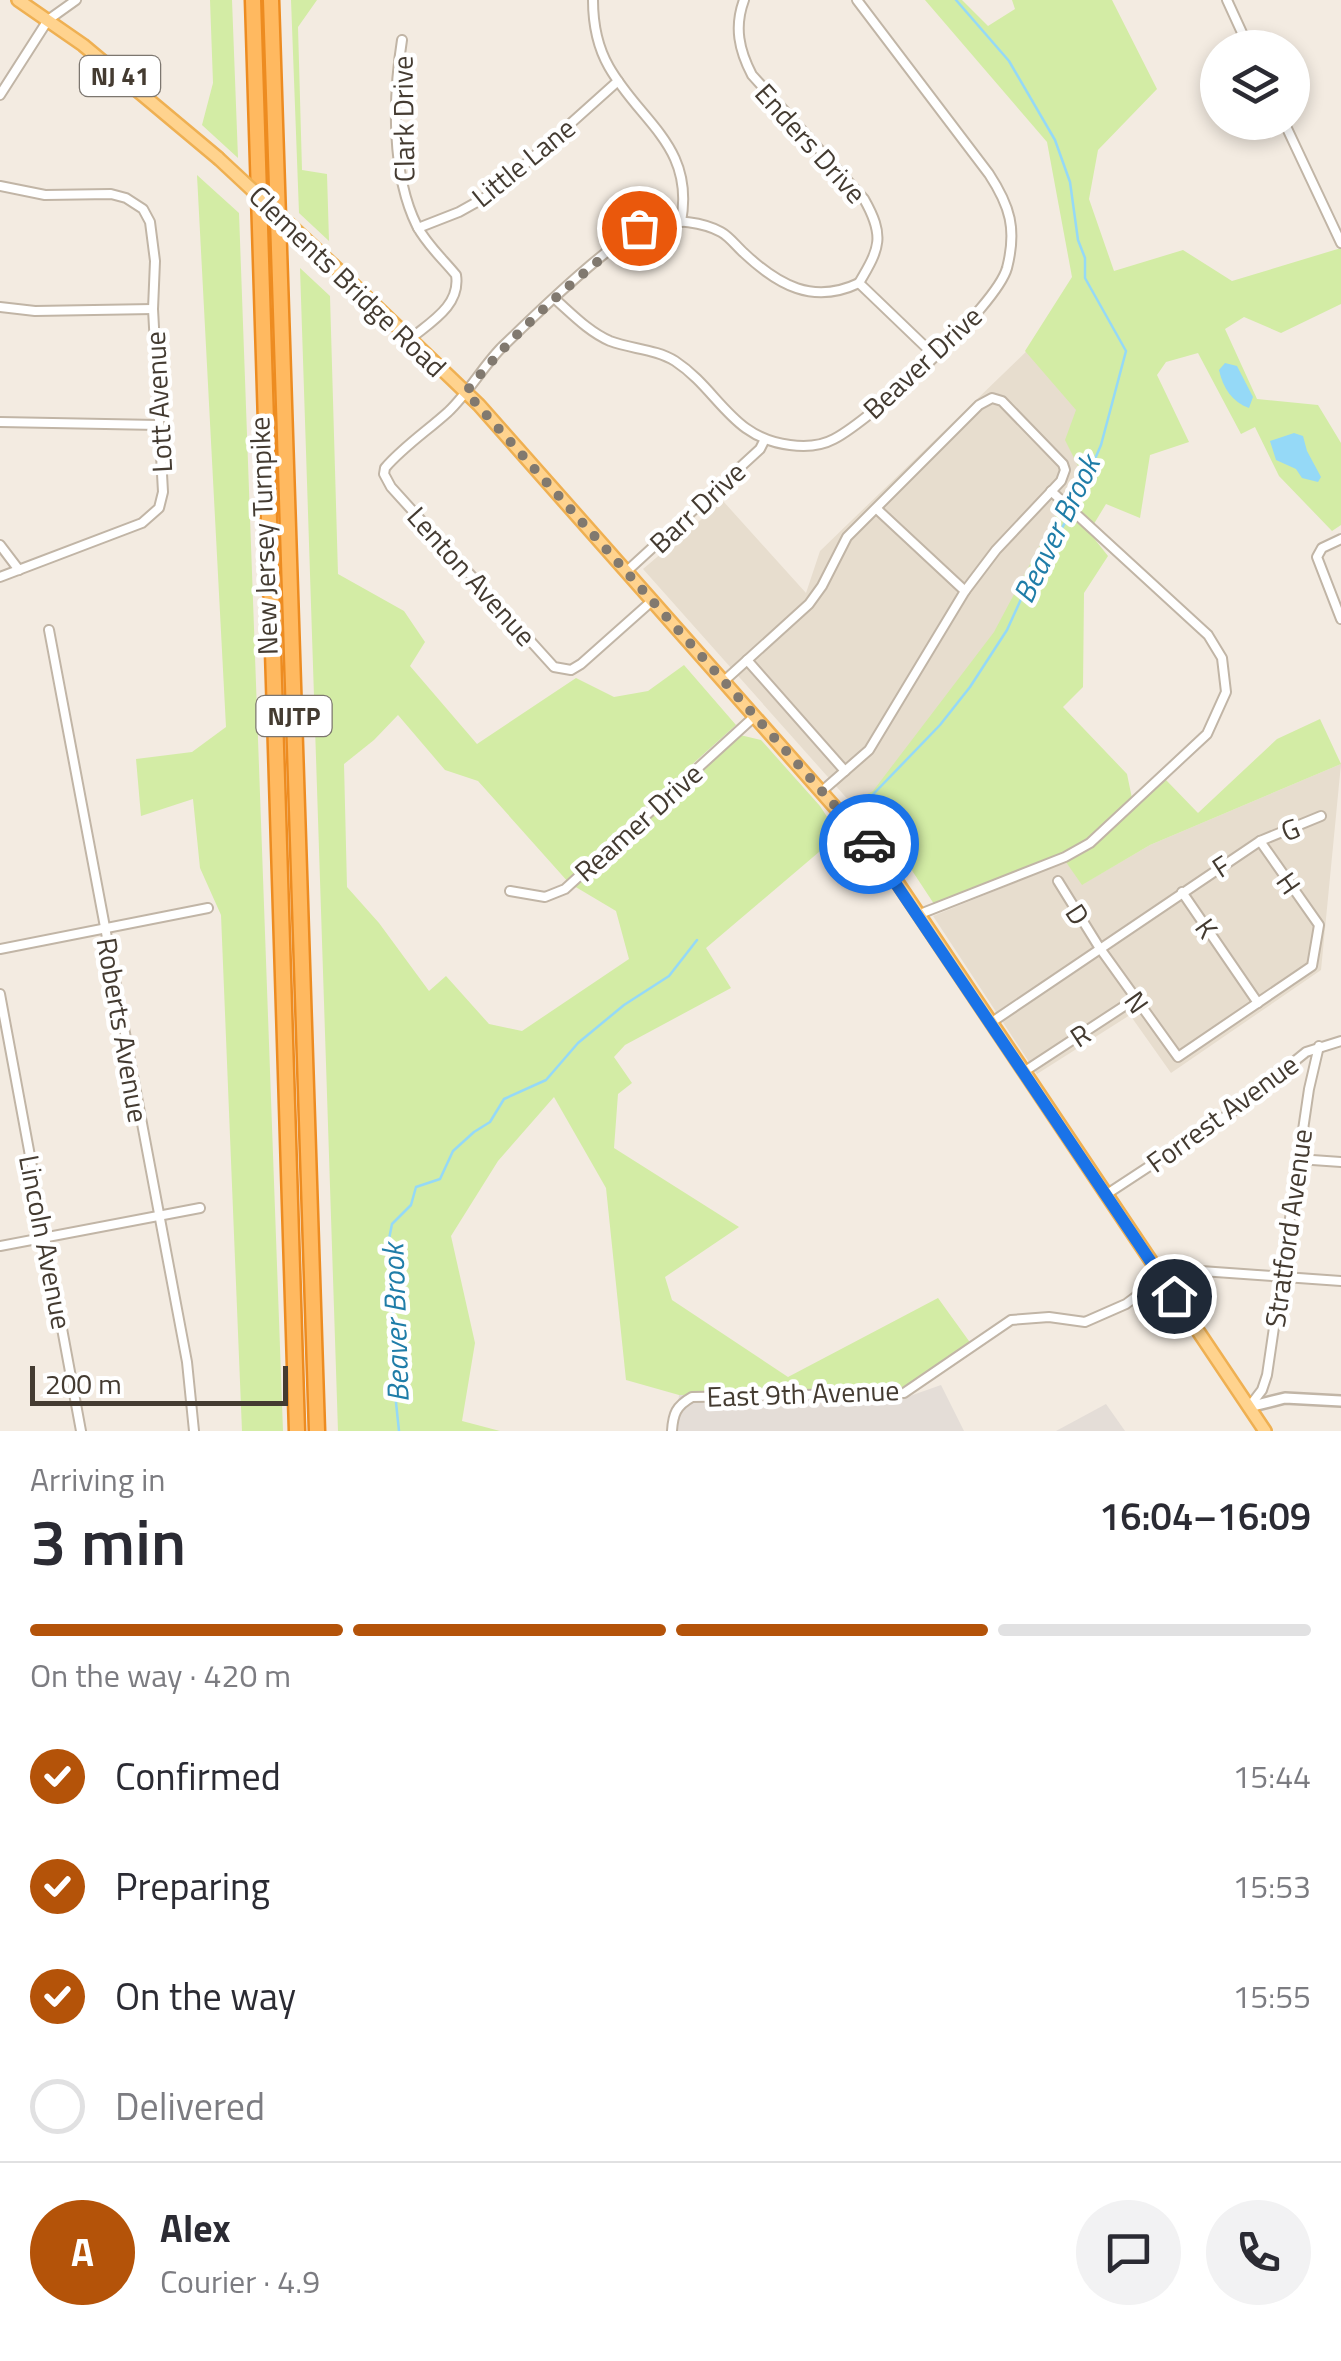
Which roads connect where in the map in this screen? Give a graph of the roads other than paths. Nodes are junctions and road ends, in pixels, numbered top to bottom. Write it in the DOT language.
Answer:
graph roads {
  1 [pos="18,0"];
  2 [pos="76,0"];
  3 [pos="252,0"];
  4 [pos="271,0"];
  5 [pos="593,0"];
  6 [pos="744,0"];
  7 [pos="857,0"];
  8 [pos="1227,0"];
  9 [pos="48,20"];
  10 [pos="1241,30"];
  11 [pos="402,40"];
  12 [pos="618,82"];
  13 [pos="0,95"];
  14 [pos="1292,140"];
  15 [pos="0,186"];
  16 [pos="680,222"];
  17 [pos="418,228"];
  18 [pos="1341,244"];
  19 [pos="858,282"];
  20 [pos="555,300"];
  21 [pos="0,306"];
  22 [pos="153,308"];
  23 [pos="409,340"];
  24 [pos="934,356"];
  25 [pos="466,392"];
  26 [pos="0,422"];
  27 [pos="158,425"];
  28 [pos="764,440"];
  29 [pos="1050,491"];
  30 [pos="878,510"];
  31 [pos="1341,539"];
  32 [pos="0,545"];
  33 [pos="19,570"];
  34 [pos="627,571"];
  35 [pos="0,577"];
  36 [pos="965,592"];
  37 [pos="653,600"];
  38 [pos="1341,619"];
  39 [pos="50,630"];
  40 [pos="747,660"];
  41 [pos="724,681"];
  42 [pos="754,716"];
  43 [pos="845,771"];
  44 [pos="822,791"];
  45 [pos="1321,816"];
  46 [pos="1260,841"];
  47 [pos="1058,881"];
  48 [pos="510,891"];
  49 [pos="1182,892"];
  50 [pos="208,908"];
  51 [pos="920,914"];
  52 [pos="105,930"];
  53 [pos="1099,947"];
  54 [pos="0,949"];
  55 [pos="0,994"];
  56 [pos="1135,999"];
  57 [pos="1258,1003"];
  58 [pos="992,1022"];
  59 [pos="1341,1041"];
  60 [pos="1319,1046"];
  61 [pos="1025,1072"];
  62 [pos="1298,1159"];
  63 [pos="1341,1162"];
  64 [pos="1107,1194"];
  65 [pos="200,1208"];
  66 [pos="157,1216"];
  67 [pos="45,1238"];
  68 [pos="0,1246"];
  69 [pos="1161,1276"];
  70 [pos="1280,1277"];
  71 [pos="1341,1281"];
  72 [pos="1341,1402"];
  73 [pos="1249,1406"];
  74 [pos="82,1431"];
  75 [pos="194,1431"];
  76 [pos="298,1431"];
  77 [pos="317,1431"];
  78 [pos="672,1431"];
  79 [pos="1266,1431"];
  1 -- 9 [label="main road, Clements Bridge Road / NJ 41"];
  2 -- 9 [label="street"];
  3 -- 76 [label="highway, New Jersey Turnpike / NJTP"];
  4 -- 77 [label="highway, New Jersey Turnpike / NJTP"];
  5 -- 12 [label="street"];
  6 -- 19 [label="street, Enders Drive"];
  7 -- 24 [label="street, Beaver Drive"];
  8 -- 10 [label="street"];
  9 -- 13 [label="street"];
  9 -- 23 [label="main road, Clements Bridge Road / NJ 41, bridge"];
  11 -- 17 [label="street, Clark Drive"];
  12 -- 16 [label="street"];
  12 -- 17 [label="street, Little Lane"];
  14 -- 18 [label="street"];
  15 -- 22 [label="street, Lott Avenue"];
  16 -- 19 [label="street"];
  16 -- 20 [label="street"];
  17 -- 23 [label="street, Clark Drive"];
  19 -- 24 [label="street"];
  20 -- 25 [label="street"];
  20 -- 28 [label="street"];
  21 -- 22 [label="street"];
  22 -- 27 [label="street, Lott Avenue"];
  23 -- 25 [label="main road, Clements Bridge Road / NJ 41"];
  24 -- 28 [label="street, Beaver Drive"];
  25 -- 34 [label="main road, Clements Bridge Road / NJ 41"];
  25 -- 37 [label="street, Lenton Avenue"];
  26 -- 27 [label="street"];
  27 -- 33 [label="street, Lott Avenue"];
  28 -- 34 [label="street, Barr Drive"];
  29 -- 30 [label="street"];
  29 -- 36 [label="street"];
  29 -- 51 [label="street"];
  30 -- 36 [label="street"];
  30 -- 40 [label="street"];
  31 -- 38 [label="street"];
  32 -- 33 [label="street"];
  33 -- 35 [label="street, Lott Avenue"];
  34 -- 37 [label="main road, Clements Bridge Road / NJ 41"];
  36 -- 43 [label="street"];
  37 -- 41 [label="main road, Clements Bridge Road / NJ 41"];
  39 -- 52 [label="street, Roberts Avenue"];
  40 -- 41 [label="street"];
  40 -- 43 [label="street"];
  41 -- 42 [label="main road, Clements Bridge Road / NJ 41"];
  42 -- 44 [label="main road, Clements Bridge Road / NJ 41"];
  42 -- 48 [label="street, Reamer Drive"];
  43 -- 44 [label="street"];
  44 -- 51 [label="main road, Clements Bridge Road / NJ 41"];
  45 -- 46 [label="street, G"];
  46 -- 49 [label="street, F"];
  46 -- 57 [label="street, H"];
  47 -- 53 [label="street, D"];
  49 -- 53 [label="street, F"];
  49 -- 57 [label="street, K"];
  50 -- 52 [label="street"];
  51 -- 58 [label="main road, NJ 41"];
  52 -- 54 [label="street"];
  52 -- 66 [label="street, Roberts Avenue"];
  53 -- 56 [label="street, N"];
  53 -- 58 [label="street"];
  55 -- 67 [label="street, Lincoln Avenue"];
  56 -- 57 [label="street, N"];
  56 -- 61 [label="street, R"];
  58 -- 61 [label="main road, NJ 41"];
  59 -- 60 [label="street, Forrest Avenue"];
  60 -- 62 [label="street, Stratford Avenue"];
  60 -- 64 [label="street, Forrest Avenue"];
  61 -- 64 [label="main road, NJ 41"];
  62 -- 63 [label="street"];
  62 -- 70 [label="street, Stratford Avenue"];
  64 -- 69 [label="main road, NJ 41"];
  65 -- 66 [label="street"];
  66 -- 67 [label="street"];
  66 -- 75 [label="street, Roberts Avenue"];
  67 -- 68 [label="street"];
  67 -- 74 [label="street, Lincoln Avenue"];
  69 -- 70 [label="street"];
  69 -- 73 [label="main road, NJ 41"];
  69 -- 78 [label="street, East 9th Avenue"];
  70 -- 71 [label="street"];
  70 -- 73 [label="street, Stratford Avenue"];
  72 -- 73 [label="street"];
  73 -- 79 [label="main road, NJ 41"];
}
